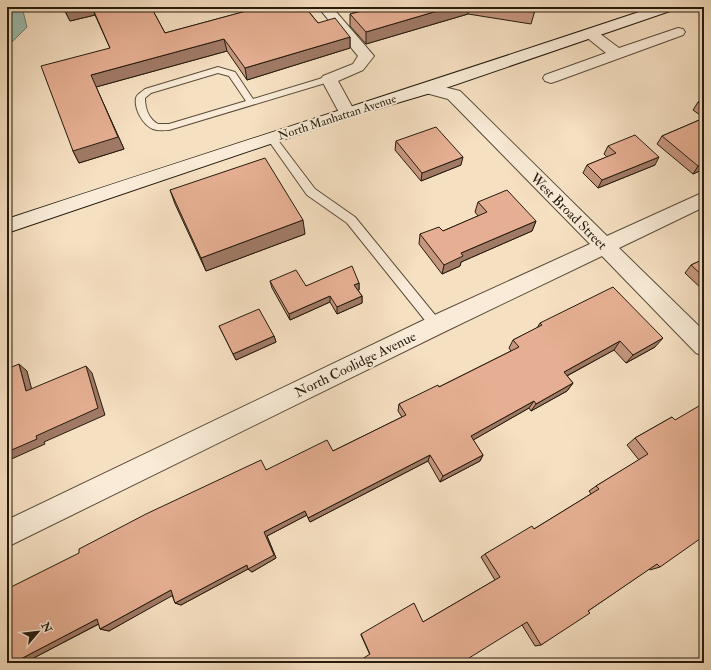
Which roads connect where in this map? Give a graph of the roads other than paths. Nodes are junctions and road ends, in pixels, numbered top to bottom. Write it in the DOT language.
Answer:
graph roads {
  1 [pos="325,7"];
  2 [pos="668,7"];
  3 [pos="678,32"];
  4 [pos="590,33"];
  5 [pos="617,54"];
  6 [pos="551,78"];
  7 [pos="329,79"];
  8 [pos="428,88"];
  9 [pos="251,102"];
  10 [pos="347,112"];
  11 [pos="271,138"];
  12 [pos="704,199"];
  13 [pos="7,226"];
  14 [pos="603,246"];
  15 [pos="436,325"];
  16 [pos="704,346"];
  17 [pos="7,534"];
  1 -- 7 [label="street"];
  2 -- 4 [label="street, North Manhattan Avenue"];
  3 -- 5 [label="street"];
  4 -- 5 [label="street"];
  4 -- 8 [label="street, North Manhattan Avenue"];
  5 -- 6 [label="street"];
  7 -- 9 [label="lane"];
  7 -- 10 [label="street"];
  8 -- 10 [label="street, North Manhattan Avenue"];
  8 -- 14 [label="street, West Broad Street"];
  9 -- 9 [label="lane"];
  10 -- 11 [label="street, North Manhattan Avenue"];
  11 -- 13 [label="street, North Manhattan Avenue"];
  11 -- 15 [label="lane"];
  12 -- 14 [label="street, North Coolidge Avenue"];
  14 -- 15 [label="street, North Coolidge Avenue"];
  14 -- 16 [label="street, West Broad Street"];
  15 -- 17 [label="street, North Coolidge Avenue"];
}
